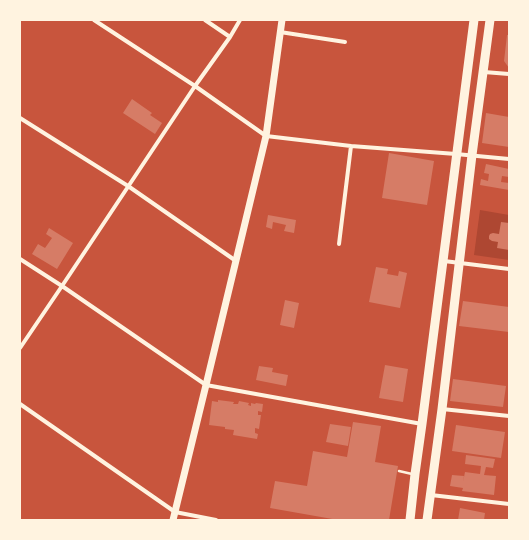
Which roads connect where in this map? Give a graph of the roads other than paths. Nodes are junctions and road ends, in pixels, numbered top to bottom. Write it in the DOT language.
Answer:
graph roads {
  1 [pos="94,20"];
  2 [pos="205,20"];
  3 [pos="240,20"];
  4 [pos="282,20"];
  5 [pos="474,20"];
  6 [pos="490,20"];
  7 [pos="280,32"];
  8 [pos="230,37"];
  9 [pos="345,42"];
  10 [pos="483,72"];
  11 [pos="509,74"];
  12 [pos="195,86"];
  13 [pos="20,118"];
  14 [pos="266,136"];
  15 [pos="351,146"];
  16 [pos="456,154"];
  17 [pos="472,155"];
  18 [pos="509,159"];
  19 [pos="128,186"];
  20 [pos="339,244"];
  21 [pos="20,259"];
  22 [pos="236,261"];
  23 [pos="443,261"];
  24 [pos="459,263"];
  25 [pos="509,269"];
  26 [pos="62,286"];
  27 [pos="20,348"];
  28 [pos="206,385"];
  29 [pos="20,404"];
  30 [pos="442,408"];
  31 [pos="509,416"];
  32 [pos="422,424"];
  33 [pos="399,471"];
  34 [pos="415,474"];
  35 [pos="431,495"];
  36 [pos="509,504"];
  37 [pos="175,512"];
  38 [pos="173,520"];
  39 [pos="216,520"];
  40 [pos="410,520"];
  41 [pos="427,520"];
  1 -- 12 [label="street"];
  2 -- 8 [label="street"];
  3 -- 8 [label="street"];
  4 -- 7 [label="street"];
  5 -- 16 [label="main road"];
  6 -- 10 [label="main road"];
  7 -- 9 [label="street"];
  7 -- 14 [label="street"];
  8 -- 12 [label="street"];
  10 -- 11 [label="street"];
  10 -- 17 [label="main road"];
  12 -- 14 [label="street"];
  12 -- 19 [label="street"];
  13 -- 19 [label="street"];
  14 -- 15 [label="street"];
  14 -- 22 [label="street"];
  15 -- 16 [label="street"];
  15 -- 20 [label="street"];
  16 -- 17 [label="street"];
  16 -- 23 [label="main road"];
  17 -- 18 [label="street"];
  17 -- 24 [label="main road"];
  19 -- 22 [label="street"];
  19 -- 26 [label="street"];
  21 -- 26 [label="street"];
  22 -- 28 [label="street"];
  23 -- 24 [label="street"];
  23 -- 32 [label="main road"];
  24 -- 25 [label="street"];
  24 -- 30 [label="main road"];
  26 -- 27 [label="street"];
  26 -- 28 [label="street"];
  28 -- 32 [label="street"];
  28 -- 37 [label="street"];
  29 -- 37 [label="street"];
  30 -- 31 [label="street"];
  30 -- 35 [label="main road"];
  32 -- 34 [label="main road"];
  33 -- 34 [label="lane"];
  34 -- 40 [label="main road"];
  35 -- 36 [label="street"];
  35 -- 41 [label="main road"];
  37 -- 38 [label="street"];
  37 -- 39 [label="street"];
}
